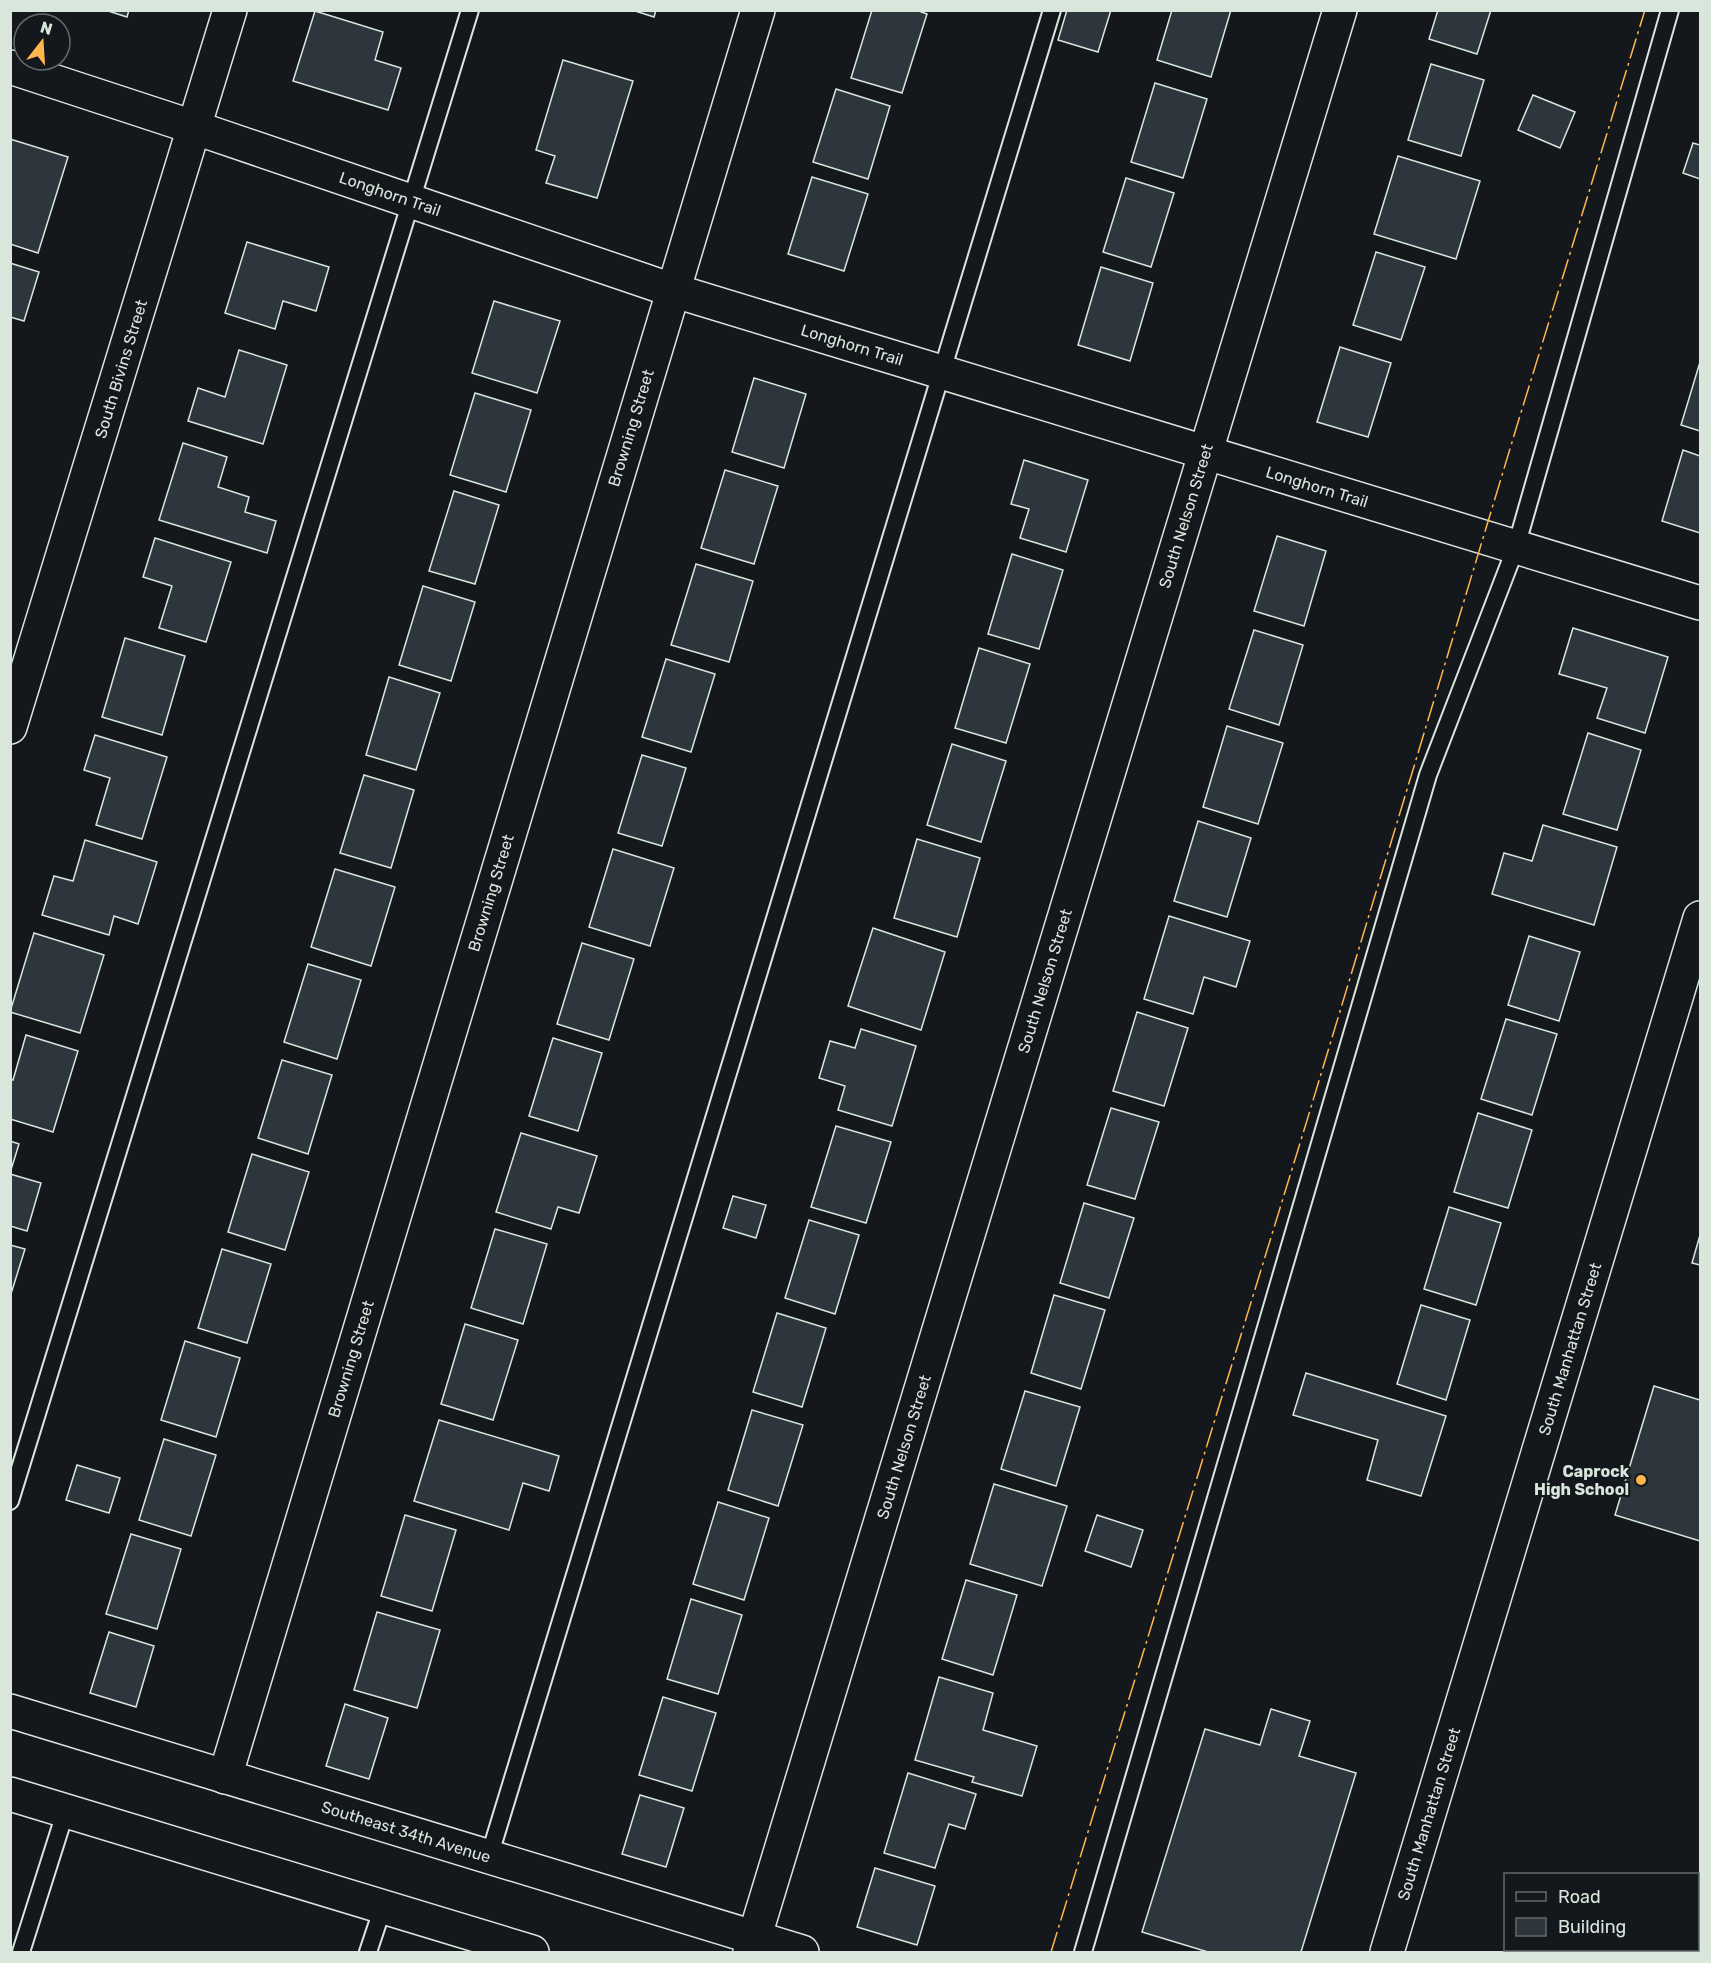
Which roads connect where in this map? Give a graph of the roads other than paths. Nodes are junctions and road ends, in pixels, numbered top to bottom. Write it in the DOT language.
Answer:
graph roads {
  1 [pos="230,10"];
  2 [pos="470,10"];
  3 [pos="758,10"];
  4 [pos="1052,10"];
  5 [pos="1340,10"];
  6 [pos="1670,10"];
  7 [pos="10,67"];
  8 [pos="196,128"];
  9 [pos="412,201"];
  10 [pos="672,290"];
  11 [pos="941,372"];
  12 [pos="1205,453"];
  13 [pos="1516,547"];
  14 [pos="1701,603"];
  15 [pos="10,728"];
  16 [pos="1701,918"];
  17 [pos="10,1501"];
  18 [pos="10,1711"];
  19 [pos="225,1777"];
  20 [pos="10,1794"];
  21 [pos="66,1810"];
  22 [pos="489,1857"];
  23 [pos="383,1907"];
  24 [pos="752,1945"];
  25 [pos="21,1953"];
  26 [pos="368,1953"];
  27 [pos="532,1953"];
  28 [pos="802,1953"];
  29 [pos="1083,1953"];
  30 [pos="1388,1953"];
  1 -- 8 [label="street, South Bivins Street"];
  2 -- 9 [label="lane"];
  3 -- 10 [label="street, Browning Street"];
  4 -- 11 [label="lane"];
  5 -- 12 [label="street, South Nelson Street"];
  6 -- 13 [label="lane"];
  7 -- 8 [label="street, Longhorn Trail"];
  8 -- 9 [label="street, Longhorn Trail"];
  8 -- 15 [label="street, South Bivins Street"];
  9 -- 10 [label="street, Longhorn Trail"];
  9 -- 17 [label="lane"];
  10 -- 11 [label="street, Longhorn Trail"];
  10 -- 19 [label="street, Browning Street"];
  11 -- 12 [label="street, Longhorn Trail"];
  11 -- 22 [label="lane"];
  12 -- 13 [label="street, Longhorn Trail"];
  12 -- 24 [label="street, South Nelson Street"];
  13 -- 14 [label="street, Longhorn Trail"];
  13 -- 29 [label="lane"];
  16 -- 30 [label="street, South Manhattan Street"];
  18 -- 19 [label="street, Southeast 34th Avenue"];
  19 -- 22 [label="street, Southeast 34th Avenue"];
  20 -- 21 [label="street"];
  21 -- 23 [label="street"];
  21 -- 25 [label="lane"];
  22 -- 24 [label="street, Southeast 34th Avenue"];
  23 -- 26 [label="lane"];
  23 -- 27 [label="street"];
  24 -- 28 [label="street, Southeast 34th Avenue"];
}
